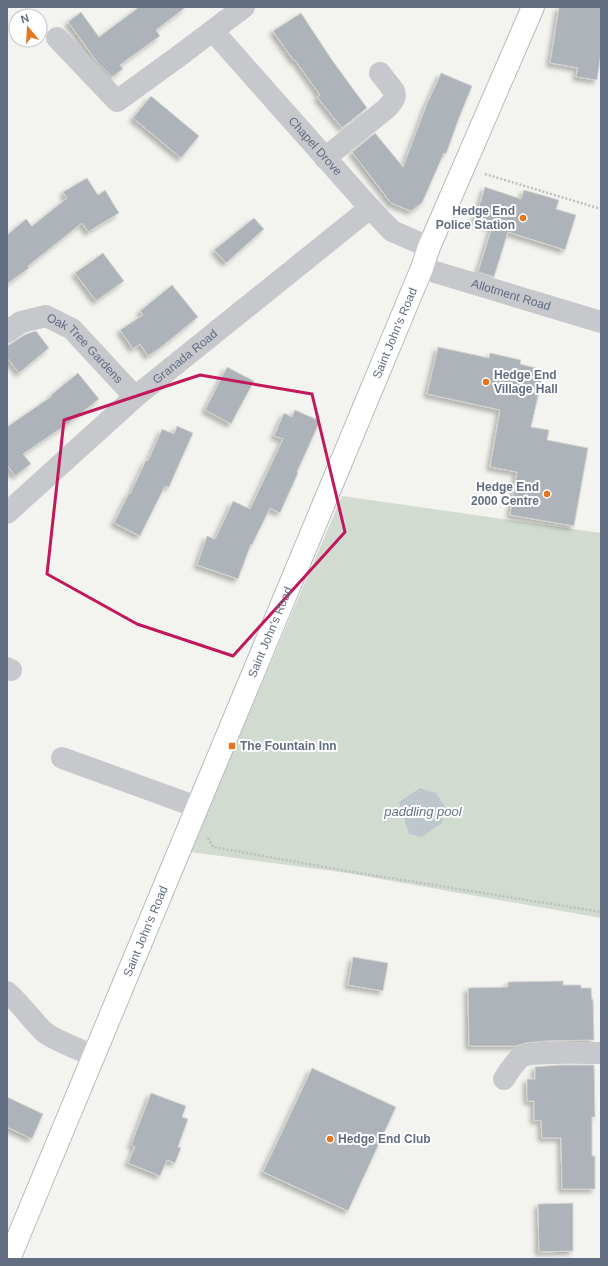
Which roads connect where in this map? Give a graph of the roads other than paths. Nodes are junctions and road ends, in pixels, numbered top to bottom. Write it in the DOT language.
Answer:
graph roads {
  1 [pos="244,7"];
  2 [pos="533,7"];
  3 [pos="213,30"];
  4 [pos="57,38"];
  5 [pos="380,73"];
  6 [pos="325,158"];
  7 [pos="370,208"];
  8 [pos="429,247"];
  9 [pos="422,268"];
  10 [pos="601,322"];
  11 [pos="7,332"];
  12 [pos="135,397"];
  13 [pos="7,513"];
  14 [pos="62,758"];
  15 [pos="195,814"];
  16 [pos="7,992"];
  17 [pos="601,1053"];
  18 [pos="94,1056"];
  19 [pos="504,1079"];
  20 [pos="9,1259"];
  1 -- 3 [label="street"];
  2 -- 8 [label="main road, Saint John's Road"];
  3 -- 4 [label="street"];
  3 -- 6 [label="street, Chapel Drove"];
  5 -- 6 [label="street"];
  6 -- 7 [label="street, Chapel Drove"];
  7 -- 8 [label="street, Chapel Drove"];
  7 -- 12 [label="street, Granada Road"];
  8 -- 9 [label="main road, Saint John's Road"];
  9 -- 10 [label="street, Allotment Road"];
  9 -- 15 [label="main road, Saint John's Road"];
  11 -- 12 [label="street, Oak Tree Gardens"];
  12 -- 13 [label="street, Granada Road"];
  14 -- 15 [label="street"];
  15 -- 18 [label="main road, Saint John's Road"];
  16 -- 18 [label="street"];
  17 -- 19 [label="street"];
  18 -- 20 [label="main road, Saint John's Road"];
}
